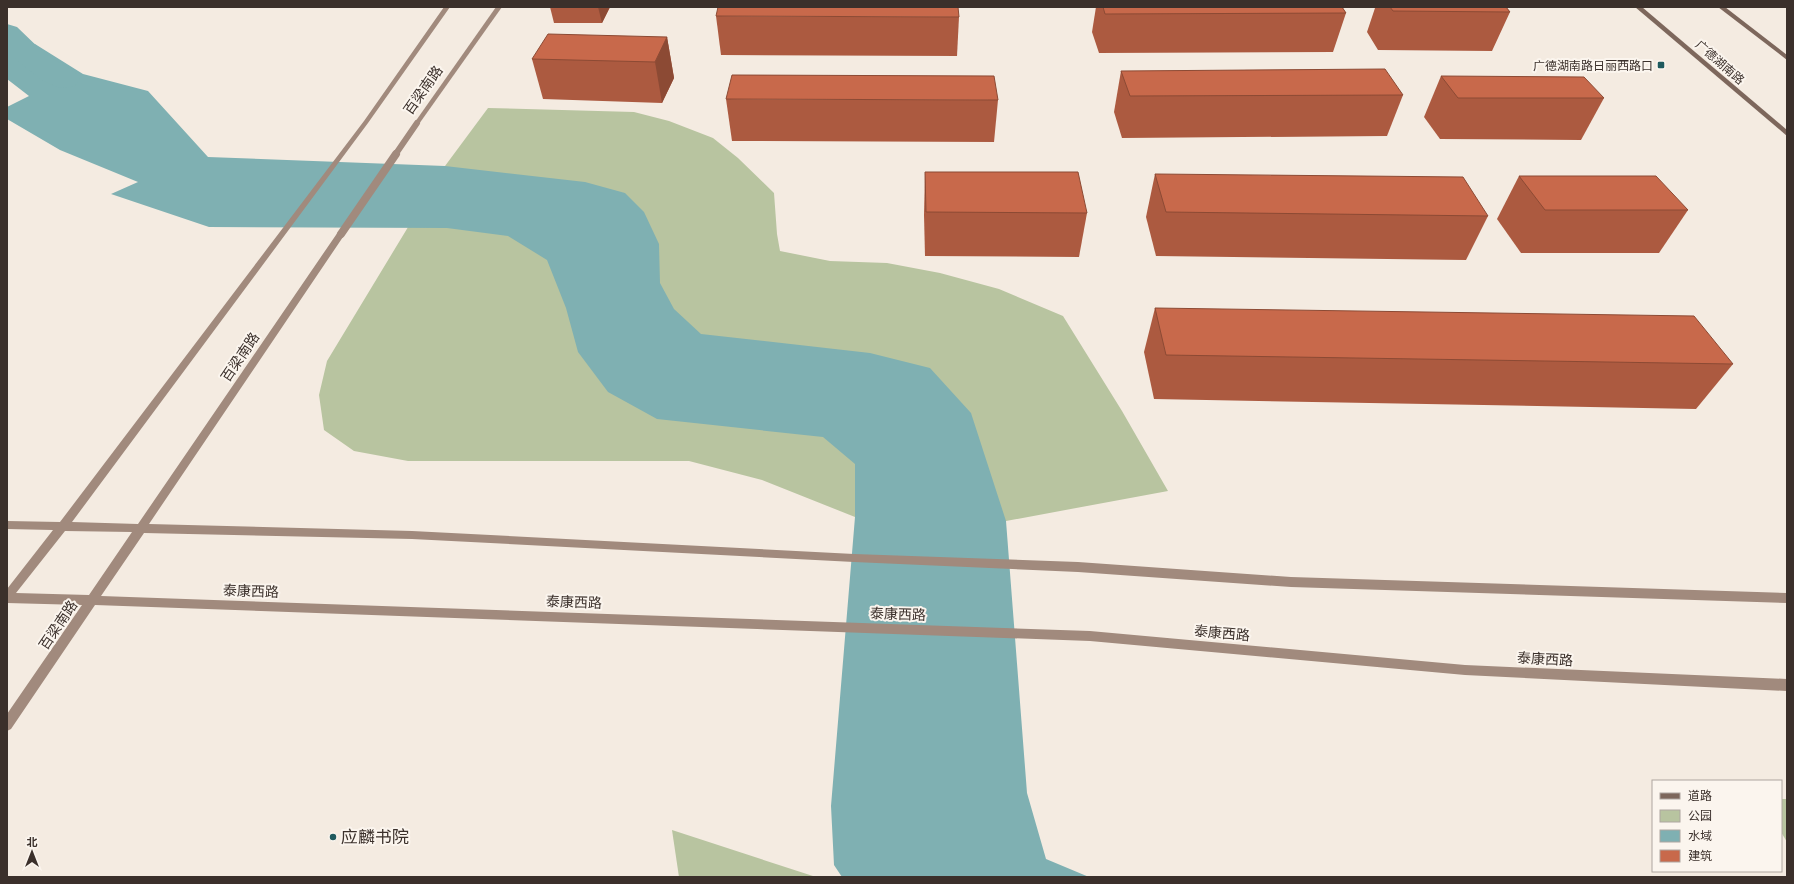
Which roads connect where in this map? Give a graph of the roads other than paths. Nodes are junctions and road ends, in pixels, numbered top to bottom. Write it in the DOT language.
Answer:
graph roads {
  1 [pos="447,7"];
  2 [pos="499,7"];
  3 [pos="1638,7"];
  4 [pos="1721,7"];
  5 [pos="1787,58"];
  6 [pos="1787,134"];
  7 [pos="7,525"];
  8 [pos="62,527"];
  9 [pos="141,529"];
  10 [pos="7,598"];
  11 [pos="1787,598"];
  12 [pos="92,600"];
  13 [pos="1787,685"];
  14 [pos="7,725"];
  1 -- 8 [label="main road, 百梁南路"];
  2 -- 9 [label="main road, 百梁南路, bridge"];
  3 -- 6 [label="main road, 广德湖南路"];
  4 -- 5 [label="main road"];
  7 -- 8 [label="main road"];
  8 -- 9 [label="main road"];
  8 -- 10 [label="main road, 百梁南路"];
  9 -- 11 [label="main road"];
  9 -- 12 [label="main road, 百梁南路"];
  10 -- 12 [label="main road, 泰康西路"];
  12 -- 13 [label="main road, 泰康西路"];
  12 -- 14 [label="main road, 百梁南路"];
}
